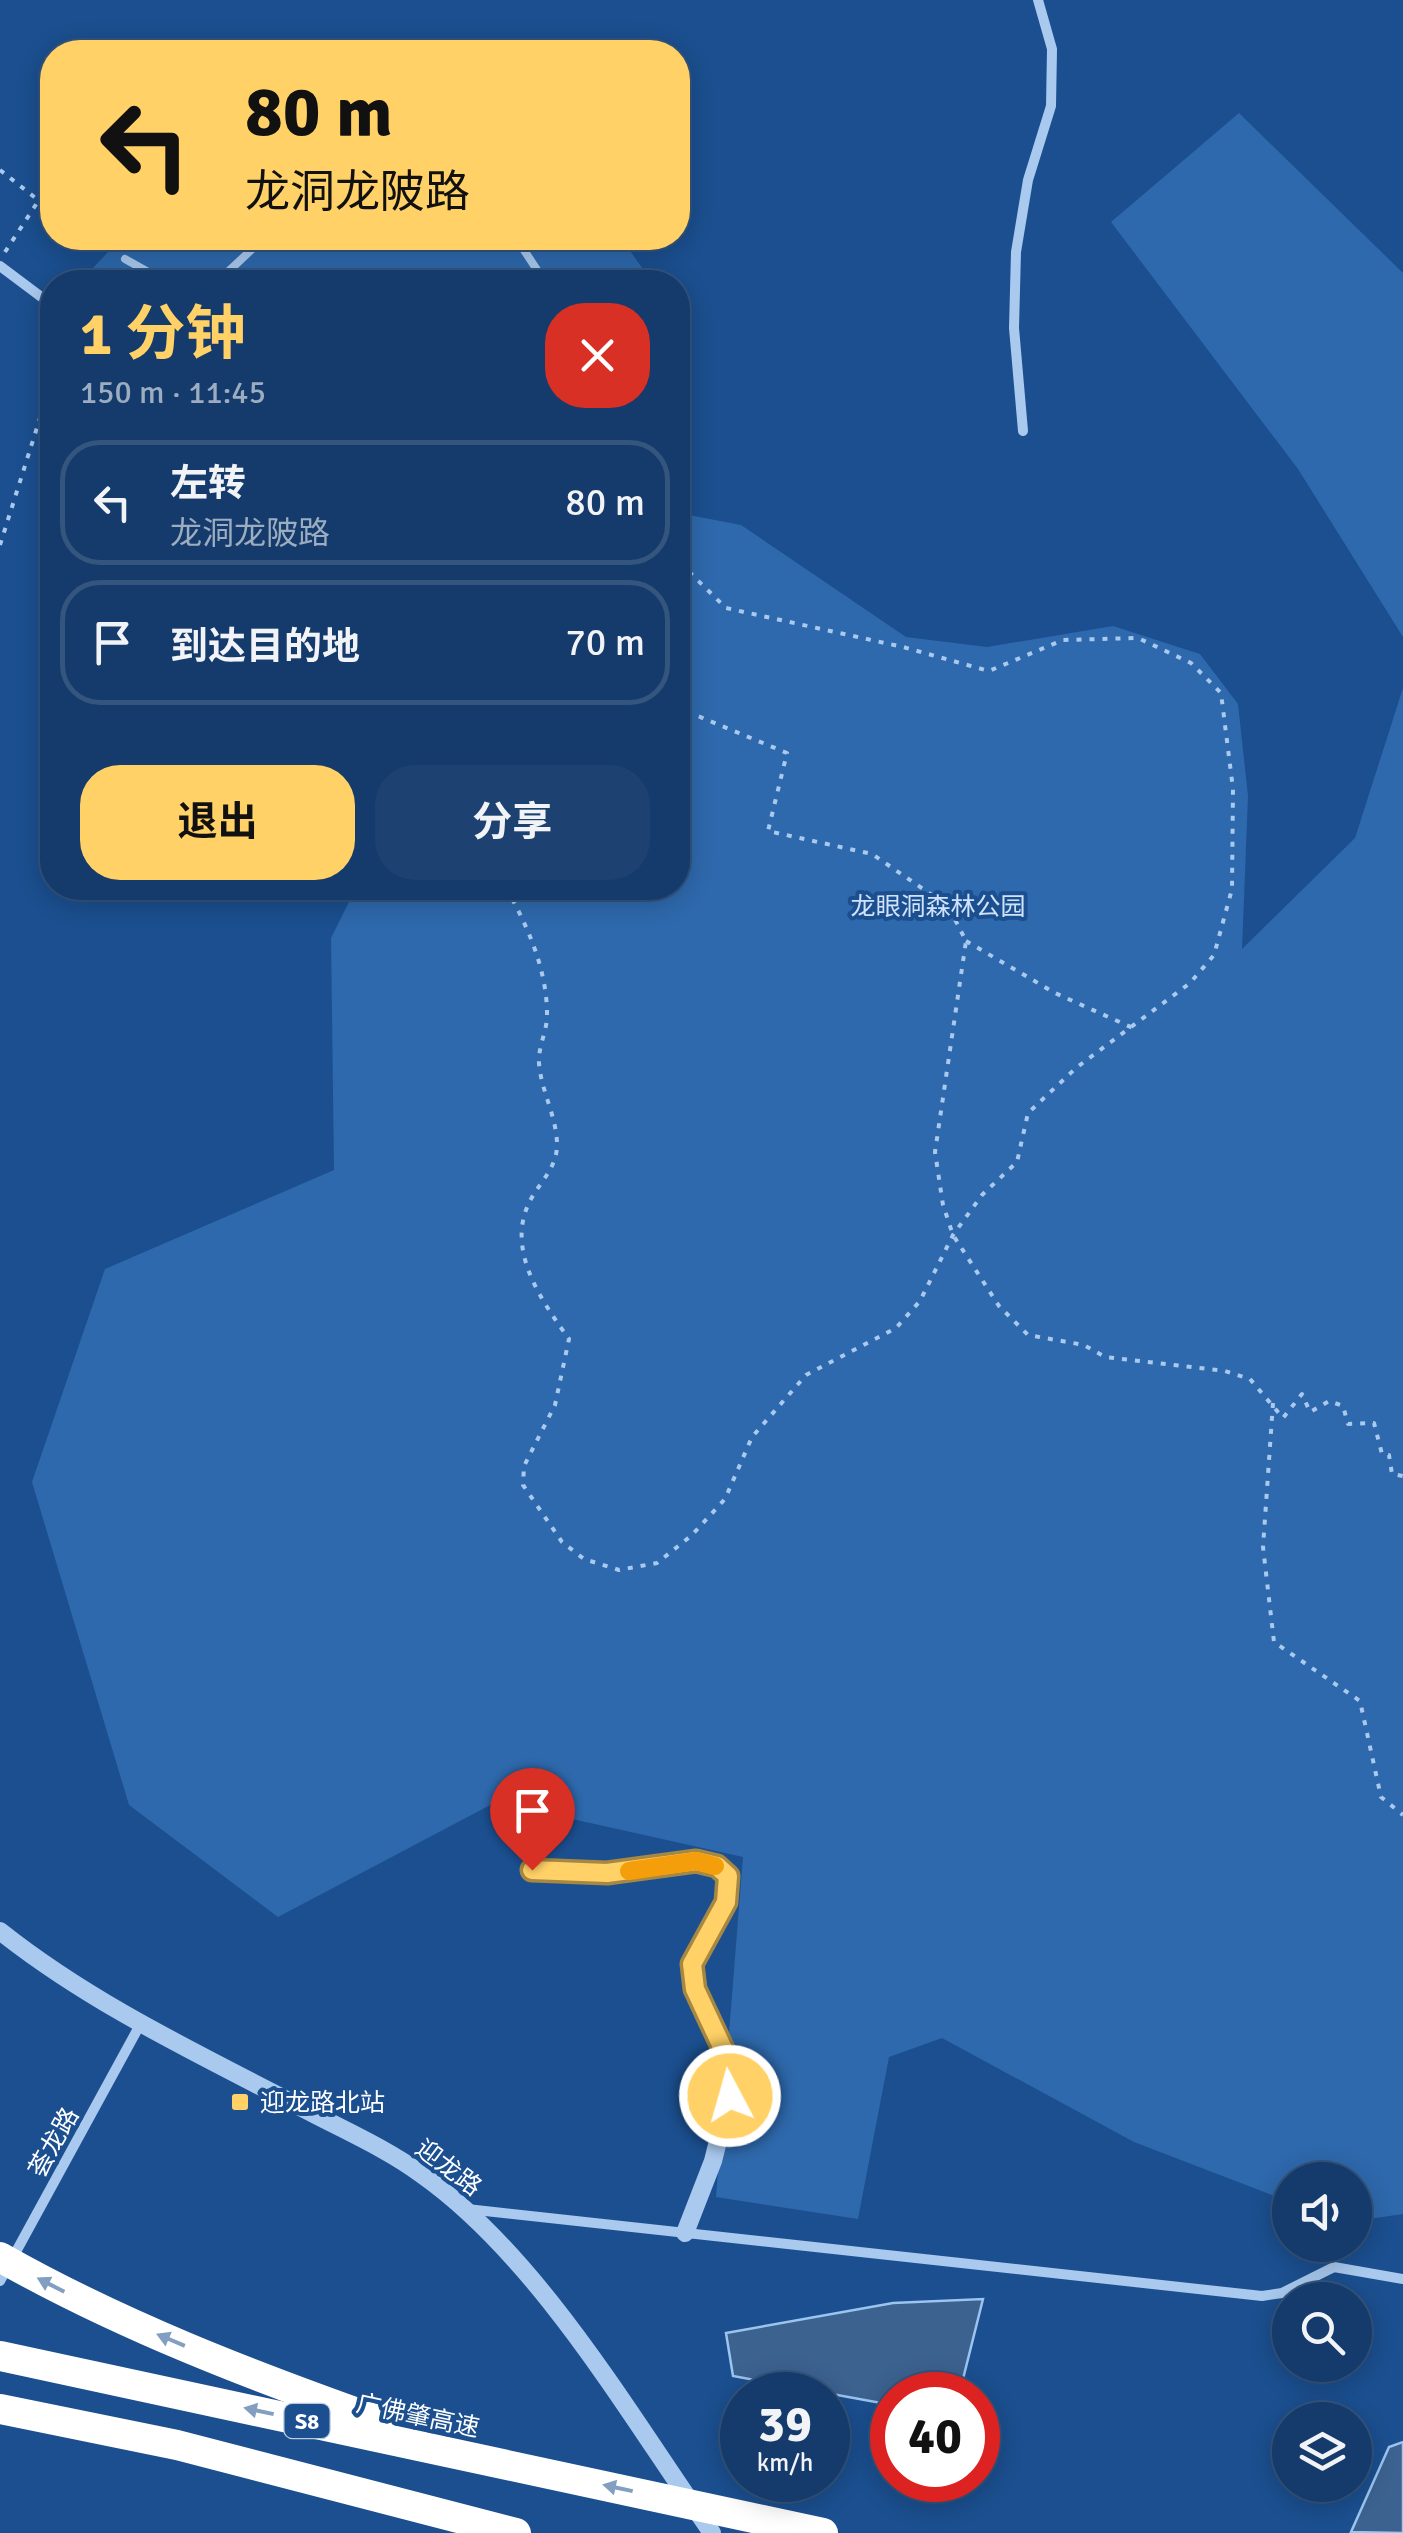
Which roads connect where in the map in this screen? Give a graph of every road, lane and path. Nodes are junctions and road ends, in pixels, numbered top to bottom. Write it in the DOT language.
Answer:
graph roads {
  1 [pos="1038,0"];
  2 [pos="0,170"];
  3 [pos="40,199"];
  4 [pos="38,202"];
  5 [pos="111,250"];
  6 [pos="251,250"];
  7 [pos="125,259"];
  8 [pos="0,263"];
  9 [pos="145,270"];
  10 [pos="230,270"];
  11 [pos="40,295"];
  12 [pos="40,418"];
  13 [pos="1023,431"];
  14 [pos="0,545"];
  15 [pos="690,573"];
  16 [pos="690,713"];
  17 [pos="512,900"];
  18 [pos="966,941"];
  19 [pos="1133,1028"];
  20 [pos="953,1235"];
  21 [pos="1274,1402"];
  22 [pos="1403,1476"];
  23 [pos="1403,1814"];
  24 [pos="532,1870"];
  25 [pos="0,1931"];
  26 [pos="141,2023"];
  27 [pos="466,2209"];
  28 [pos="685,2233"];
  29 [pos="0,2257"];
  30 [pos="1403,2279"];
  31 [pos="0,2280"];
  32 [pos="0,2356"];
  33 [pos="14,2412"];
  34 [pos="560,2476"];
  35 [pos="819,2532"];
  36 [pos="516,2533"];
  37 [pos="712,2533"];
  1 -- 13 [label="street"];
  2 -- 4 [label="path"];
  3 -- 4 [label="path"];
  4 -- 8 [label="path"];
  5 -- 7 [label="path"];
  6 -- 10 [label="lane"];
  7 -- 9 [label="lane"];
  8 -- 11 [label="street"];
  12 -- 14 [label="path"];
  15 -- 19 [label="path"];
  16 -- 18 [label="path"];
  17 -- 20 [label="path"];
  18 -- 19 [label="path"];
  18 -- 20 [label="path"];
  19 -- 20 [label="path"];
  20 -- 21 [label="path"];
  21 -- 22 [label="path"];
  21 -- 23 [label="path"];
  24 -- 28 [label="street"];
  25 -- 26 [label="street, 迎龙路"];
  26 -- 27 [label="street, 迎龙路"];
  26 -- 31 [label="street, 荟龙路"];
  27 -- 28 [label="street"];
  27 -- 37 [label="street, 迎龙路"];
  28 -- 30 [label="street"];
  34 -- 29 [label="highway, one-way"];
  34 -- 32 [label="highway, 广佛肇高速 / S8, one-way"];
  33 -- 36 [label="highway, S8"];
  35 -- 34 [label="highway, 广佛肇高速 / S8, one-way"];
}
